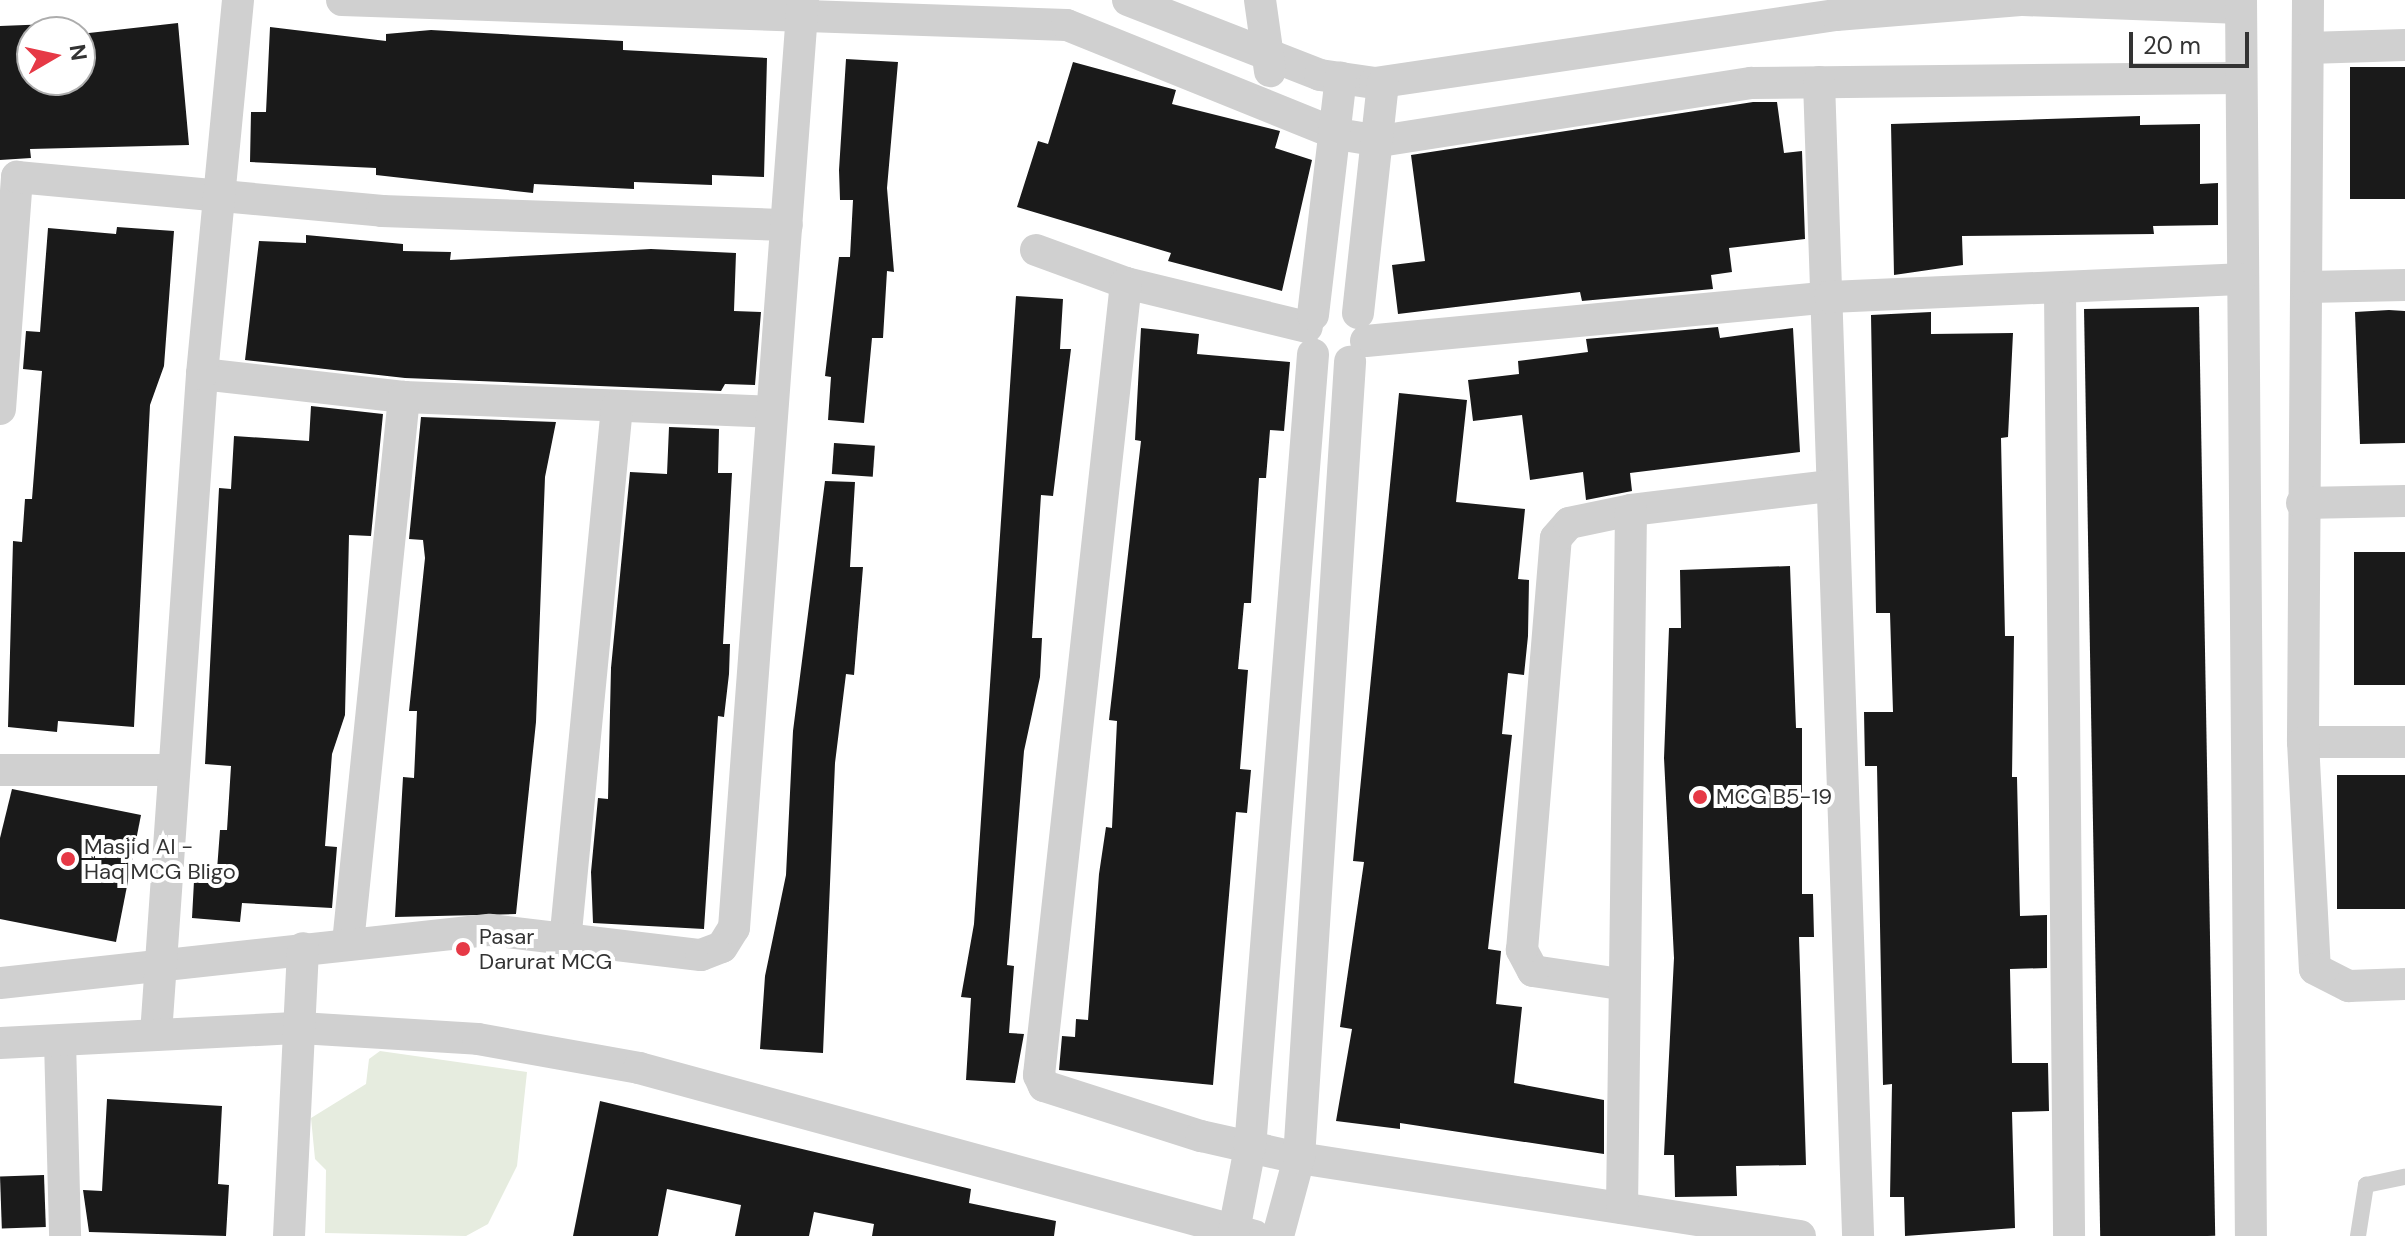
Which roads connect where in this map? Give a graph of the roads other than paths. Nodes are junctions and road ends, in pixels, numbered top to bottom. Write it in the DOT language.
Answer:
graph roads {
  1 [pos="238,0"];
  2 [pos="342,0"];
  3 [pos="1128,0"];
  4 [pos="1260,0"];
  5 [pos="2308,0"];
  6 [pos="2241,4"];
  7 [pos="803,8"];
  8 [pos="1209,14"];
  9 [pos="2405,45"];
  10 [pos="2308,48"];
  11 [pos="1272,56"];
  12 [pos="1341,78"];
  13 [pos="2239,78"];
  14 [pos="1819,82"];
  15 [pos="1383,83"];
  16 [pos="1266,105"];
  17 [pos="1337,134"];
  18 [pos="1380,141"];
  19 [pos="8,178"];
  20 [pos="222,192"];
  21 [pos="787,225"];
  22 [pos="1036,250"];
  23 [pos="2240,279"];
  24 [pos="1126,283"];
  25 [pos="2405,285"];
  26 [pos="2307,287"];
  27 [pos="2060,292"];
  28 [pos="1830,297"];
  29 [pos="1311,332"];
  30 [pos="1358,339"];
  31 [pos="202,374"];
  32 [pos="404,397"];
  33 [pos="617,407"];
  34 [pos="0,409"];
  35 [pos="772,412"];
  36 [pos="1829,486"];
  37 [pos="2405,501"];
  38 [pos="2302,503"];
  39 [pos="1631,510"];
  40 [pos="2303,742"];
  41 [pos="2405,742"];
  42 [pos="0,770"];
  43 [pos="172,770"];
  44 [pos="565,942"];
  45 [pos="348,943"];
  46 [pos="303,948"];
  47 [pos="157,966"];
  48 [pos="0,983"];
  49 [pos="1620,984"];
  50 [pos="2405,984"];
  51 [pos="300,1028"];
  52 [pos="156,1034"];
  53 [pos="60,1041"];
  54 [pos="0,1043"];
  55 [pos="1250,1148"];
  56 [pos="1299,1158"];
  57 [pos="2405,1177"];
  58 [pos="1622,1208"];
  59 [pos="1240,1234"];
  60 [pos="65,1236"];
  61 [pos="289,1236"];
  62 [pos="1278,1236"];
  63 [pos="1800,1236"];
  64 [pos="1858,1236"];
  65 [pos="2069,1236"];
  66 [pos="2251,1236"];
  67 [pos="2358,1236"];
  1 -- 20 [label="street"];
  2 -- 7 [label="street"];
  3 -- 8 [label="street"];
  4 -- 11 [label="street"];
  5 -- 10 [label="street"];
  6 -- 13 [label="street"];
  6 -- 15 [label="street"];
  7 -- 16 [label="street"];
  7 -- 21 [label="street"];
  8 -- 11 [label="street"];
  9 -- 10 [label="street"];
  10 -- 26 [label="street"];
  11 -- 12 [label="street"];
  11 -- 16 [label="street"];
  12 -- 15 [label="street"];
  12 -- 17 [label="street"];
  13 -- 14 [label="street"];
  13 -- 23 [label="street"];
  14 -- 18 [label="street"];
  14 -- 28 [label="street"];
  15 -- 18 [label="street"];
  16 -- 17 [label="street"];
  17 -- 18 [label="street"];
  17 -- 29 [label="street"];
  18 -- 30 [label="street"];
  19 -- 20 [label="street"];
  19 -- 34 [label="street"];
  20 -- 21 [label="street"];
  20 -- 31 [label="street"];
  21 -- 35 [label="street"];
  22 -- 24 [label="street"];
  23 -- 27 [label="street"];
  23 -- 66 [label="street"];
  24 -- 29 [label="street"];
  24 -- 55 [label="street"];
  25 -- 26 [label="street"];
  26 -- 38 [label="street"];
  27 -- 28 [label="street"];
  27 -- 65 [label="street"];
  28 -- 30 [label="street"];
  28 -- 36 [label="street"];
  29 -- 30 [label="street"];
  29 -- 30 [label="street"];
  29 -- 55 [label="street"];
  30 -- 56 [label="street"];
  31 -- 32 [label="street"];
  31 -- 43 [label="street"];
  32 -- 33 [label="street"];
  32 -- 45 [label="street"];
  33 -- 35 [label="street"];
  33 -- 44 [label="street"];
  35 -- 44 [label="street"];
  36 -- 39 [label="street"];
  36 -- 64 [label="street"];
  37 -- 38 [label="street"];
  38 -- 40 [label="street"];
  39 -- 49 [label="street"];
  39 -- 49 [label="street"];
  40 -- 41 [label="street"];
  40 -- 50 [label="street"];
  42 -- 43 [label="street"];
  43 -- 47 [label="street"];
  44 -- 45 [label="street"];
  45 -- 46 [label="street"];
  46 -- 47 [label="street"];
  46 -- 51 [label="street"];
  47 -- 48 [label="street"];
  47 -- 52 [label="street"];
  49 -- 58 [label="street"];
  51 -- 52 [label="street"];
  51 -- 59 [label="street"];
  51 -- 61 [label="street"];
  52 -- 53 [label="street"];
  53 -- 54 [label="street"];
  53 -- 60 [label="street"];
  55 -- 56 [label="street"];
  55 -- 59 [label="street"];
  56 -- 58 [label="street"];
  56 -- 62 [label="street"];
  57 -- 67 [label="lane"];
  58 -- 63 [label="street"];
}
